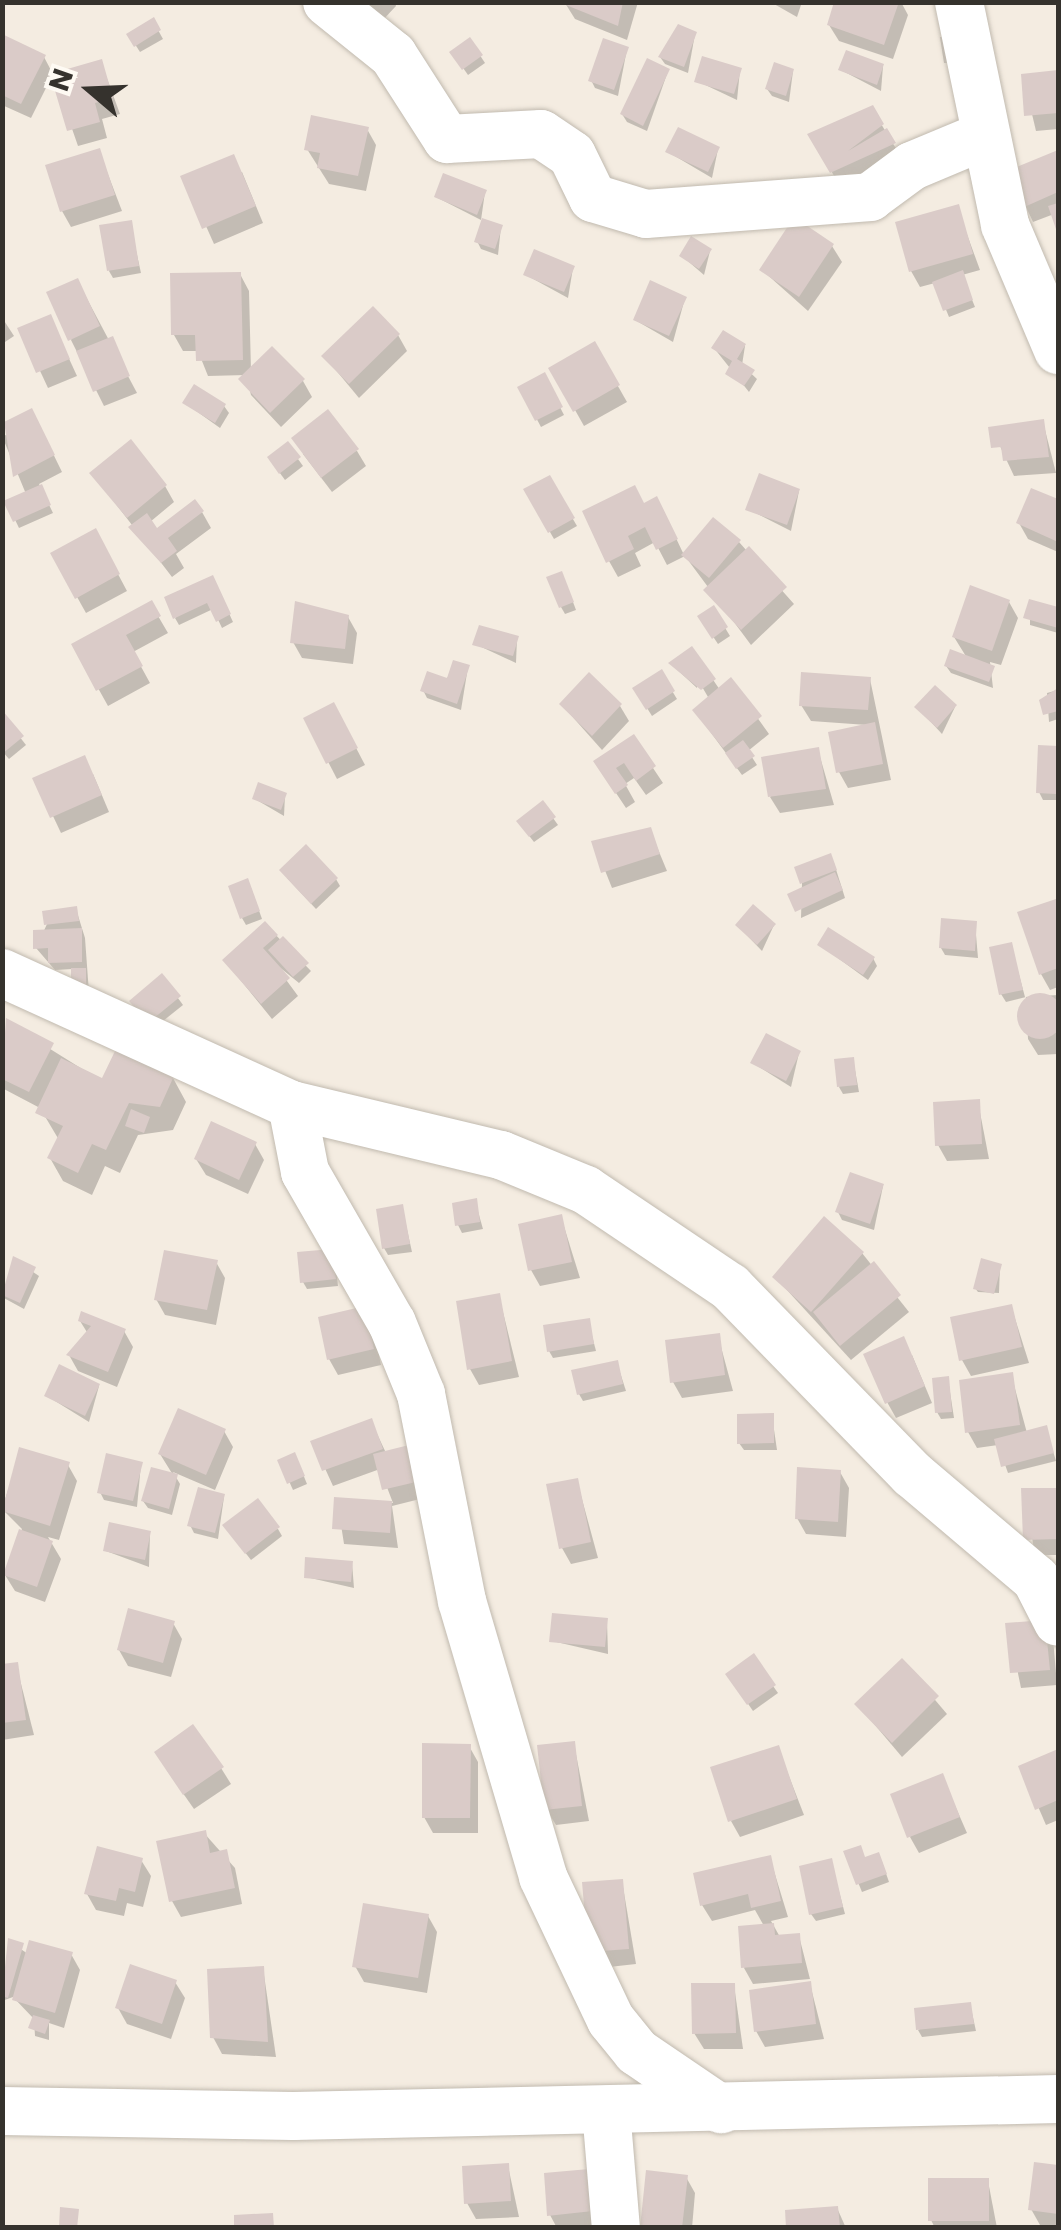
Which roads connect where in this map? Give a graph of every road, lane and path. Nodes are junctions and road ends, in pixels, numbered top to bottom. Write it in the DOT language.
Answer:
graph roads {
  1 [pos="326,2"];
  2 [pos="959,2"];
  3 [pos="986,135"];
  4 [pos="1058,350"];
  5 [pos="2,973"];
  6 [pos="292,1105"];
  7 [pos="1058,1622"];
  8 [pos="1058,2099"];
  9 [pos="721,2108"];
  10 [pos="2,2110"];
  11 [pos="606,2110"];
  12 [pos="616,2228"];
  1 -- 3 [label="street"];
  2 -- 3 [label="street"];
  3 -- 4 [label="street"];
  5 -- 6 [label="street"];
  6 -- 7 [label="street"];
  6 -- 9 [label="street"];
  8 -- 9 [label="street"];
  9 -- 11 [label="street"];
  10 -- 11 [label="street"];
  11 -- 12 [label="street"];
}
